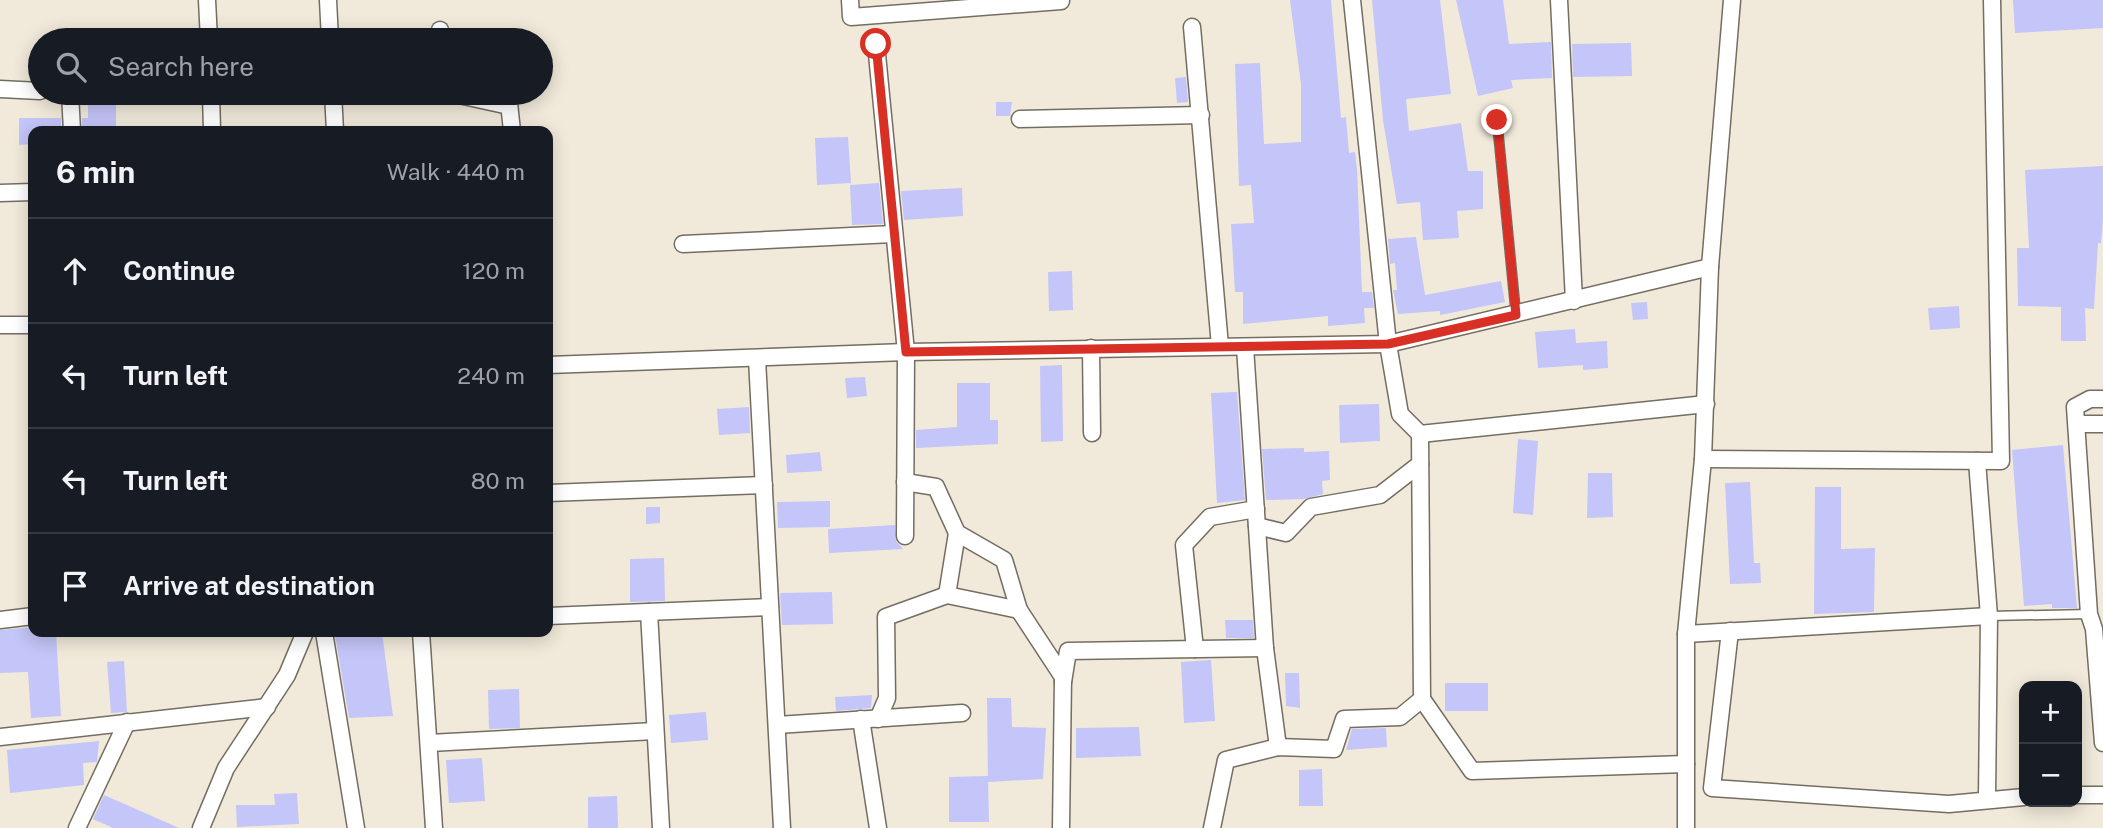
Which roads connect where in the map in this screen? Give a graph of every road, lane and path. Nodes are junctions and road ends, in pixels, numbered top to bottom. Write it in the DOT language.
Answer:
graph roads {
  1 [pos="207,0"];
  2 [pos="328,0"];
  3 [pos="850,0"];
  4 [pos="1352,0"];
  5 [pos="1559,0"];
  6 [pos="1732,0"];
  7 [pos="1992,0"];
  8 [pos="1061,1"];
  9 [pos="1192,27"];
  10 [pos="208,28"];
  11 [pos="329,28"];
  12 [pos="876,44"];
  13 [pos="0,89"];
  14 [pos="28,90"];
  15 [pos="71,105"];
  16 [pos="211,105"];
  17 [pos="334,105"];
  18 [pos="511,105"];
  19 [pos="1201,115"];
  20 [pos="1020,119"];
  21 [pos="1497,120"];
  22 [pos="72,126"];
  23 [pos="212,126"];
  24 [pos="335,126"];
  25 [pos="512,126"];
  26 [pos="28,192"];
  27 [pos="0,193"];
  28 [pos="893,234"];
  29 [pos="683,244"];
  30 [pos="1710,267"];
  31 [pos="1574,301"];
  32 [pos="1516,315"];
  33 [pos="0,325"];
  34 [pos="28,325"];
  35 [pos="1388,344"];
  36 [pos="1220,346"];
  37 [pos="1245,347"];
  38 [pos="1091,348"];
  39 [pos="906,352"];
  40 [pos="757,359"];
  41 [pos="553,365"];
  42 [pos="2103,399"];
  43 [pos="1706,404"];
  44 [pos="2077,424"];
  45 [pos="2103,424"];
  46 [pos="1092,433"];
  47 [pos="1420,433"];
  48 [pos="1703,459"];
  49 [pos="1978,461"];
  50 [pos="1420,464"];
  51 [pos="905,482"];
  52 [pos="764,485"];
  53 [pos="553,493"];
  54 [pos="1256,509"];
  55 [pos="1257,526"];
  56 [pos="957,533"];
  57 [pos="905,536"];
  58 [pos="947,595"];
  59 [pos="770,607"];
  60 [pos="1019,610"];
  61 [pos="649,612"];
  62 [pos="2089,614"];
  63 [pos="553,616"];
  64 [pos="1989,616"];
  65 [pos="28,617"];
  66 [pos="0,620"];
  67 [pos="1730,631"];
  68 [pos="1686,634"];
  69 [pos="303,637"];
  70 [pos="325,637"];
  71 [pos="421,637"];
  72 [pos="1265,648"];
  73 [pos="1195,649"];
  74 [pos="1063,682"];
  75 [pos="1422,699"];
  76 [pos="267,706"];
  77 [pos="962,713"];
  78 [pos="861,719"];
  79 [pos="878,719"];
  80 [pos="127,722"];
  81 [pos="776,725"];
  82 [pos="655,731"];
  83 [pos="0,737"];
  84 [pos="429,743"];
  85 [pos="2103,743"];
  86 [pos="1278,747"];
  87 [pos="1686,764"];
  88 [pos="2103,795"];
  89 [pos="2082,796"];
  90 [pos="2019,797"];
  91 [pos="1987,798"];
  92 [pos="77,828"];
  93 [pos="201,828"];
  94 [pos="356,828"];
  95 [pos="434,828"];
  96 [pos="660,828"];
  97 [pos="782,828"];
  98 [pos="878,828"];
  99 [pos="1061,828"];
  100 [pos="1212,828"];
  101 [pos="1686,828"];
  1 -- 10 [label="street"];
  2 -- 11 [label="street"];
  3 -- 8 [label="street"];
  4 -- 35 [label="street"];
  5 -- 31 [label="street"];
  6 -- 30 [label="street"];
  7 -- 49 [label="street"];
  9 -- 19 [label="street"];
  12 -- 28 [label="street"];
  13 -- 14 [label="street"];
  15 -- 22 [label="street"];
  16 -- 23 [label="street"];
  17 -- 24 [label="street"];
  18 -- 25 [label="street"];
  19 -- 20 [label="street"];
  19 -- 36 [label="street"];
  21 -- 32 [label="lane"];
  26 -- 27 [label="street"];
  28 -- 29 [label="street"];
  28 -- 39 [label="street"];
  30 -- 31 [label="street"];
  30 -- 43 [label="street"];
  31 -- 32 [label="street"];
  32 -- 35 [label="street"];
  33 -- 34 [label="street"];
  35 -- 37 [label="street"];
  35 -- 47 [label="street"];
  36 -- 37 [label="street"];
  36 -- 38 [label="street"];
  37 -- 54 [label="street"];
  38 -- 39 [label="street"];
  38 -- 46 [label="street"];
  39 -- 40 [label="street"];
  39 -- 51 [label="street"];
  40 -- 41 [label="street"];
  40 -- 52 [label="street"];
  42 -- 44 [label="street"];
  43 -- 47 [label="street"];
  43 -- 48 [label="street"];
  44 -- 45 [label="street"];
  44 -- 62 [label="street"];
  47 -- 50 [label="street"];
  48 -- 49 [label="street"];
  48 -- 68 [label="street"];
  49 -- 64 [label="street"];
  50 -- 55 [label="street"];
  50 -- 75 [label="street"];
  51 -- 56 [label="street"];
  51 -- 57 [label="street"];
  52 -- 53 [label="street"];
  52 -- 59 [label="street"];
  54 -- 55 [label="street"];
  54 -- 73 [label="street"];
  55 -- 72 [label="street"];
  56 -- 58 [label="street"];
  56 -- 60 [label="street"];
  58 -- 60 [label="street"];
  58 -- 79 [label="street"];
  59 -- 61 [label="street"];
  59 -- 81 [label="street"];
  60 -- 74 [label="street"];
  61 -- 63 [label="street"];
  61 -- 82 [label="street"];
  62 -- 64 [label="lane"];
  62 -- 85 [label="street"];
  64 -- 67 [label="street"];
  64 -- 91 [label="street"];
  65 -- 66 [label="street"];
  67 -- 68 [label="street"];
  67 -- 91 [label="street"];
  68 -- 87 [label="street"];
  69 -- 76 [label="street"];
  70 -- 94 [label="street"];
  71 -- 84 [label="street"];
  72 -- 73 [label="street"];
  72 -- 86 [label="street"];
  73 -- 74 [label="street"];
  74 -- 99 [label="street"];
  75 -- 86 [label="street"];
  75 -- 87 [label="street"];
  76 -- 80 [label="street"];
  76 -- 93 [label="street"];
  77 -- 79 [label="street"];
  78 -- 79 [label="street"];
  78 -- 81 [label="street"];
  78 -- 98 [label="street"];
  80 -- 83 [label="street"];
  80 -- 92 [label="street"];
  81 -- 97 [label="street"];
  82 -- 84 [label="street"];
  82 -- 96 [label="street"];
  84 -- 95 [label="street"];
  86 -- 100 [label="street"];
  87 -- 101 [label="street"];
  88 -- 89 [label="street"];
  90 -- 91 [label="street"];
}
